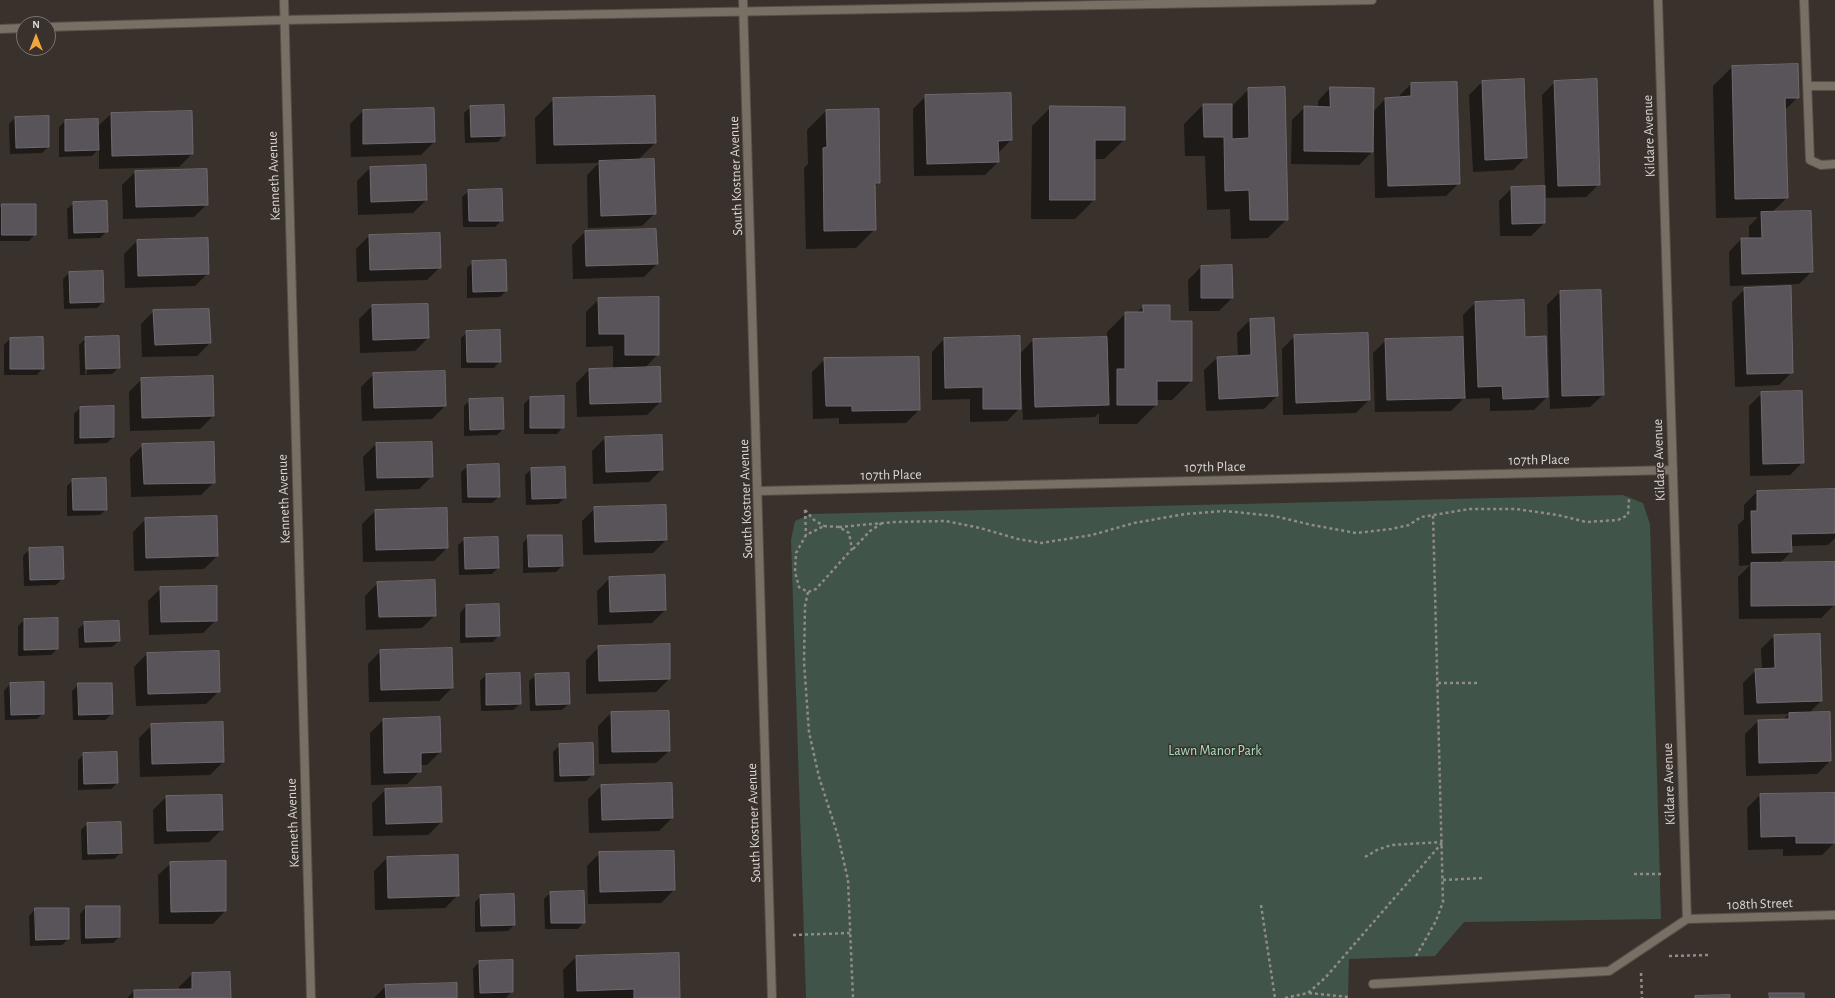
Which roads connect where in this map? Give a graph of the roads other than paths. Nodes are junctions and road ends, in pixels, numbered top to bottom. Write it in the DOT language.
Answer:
graph roads {
  1 [pos="284,0"];
  2 [pos="743,0"];
  3 [pos="1372,0"];
  4 [pos="1658,0"];
  5 [pos="1804,0"];
  6 [pos="1201,2"];
  7 [pos="744,13"];
  8 [pos="284,20"];
  9 [pos="16,28"];
  10 [pos="56,28"];
  11 [pos="0,29"];
  12 [pos="1808,86"];
  13 [pos="1835,86"];
  14 [pos="1835,164"];
  15 [pos="1673,470"];
  16 [pos="759,491"];
  17 [pos="1835,915"];
  18 [pos="1687,919"];
  19 [pos="1373,984"];
  20 [pos="311,998"];
  21 [pos="772,998"];
  1 -- 8 [label="street, Kenneth Avenue"];
  2 -- 7 [label="street, South Kostner Avenue"];
  3 -- 6 [label="street"];
  4 -- 15 [label="street, Kildare Avenue"];
  5 -- 12 [label="street"];
  6 -- 7 [label="street"];
  7 -- 8 [label="street"];
  7 -- 16 [label="street, South Kostner Avenue"];
  8 -- 10 [label="street"];
  8 -- 20 [label="street, Kenneth Avenue"];
  9 -- 11 [label="street"];
  12 -- 13 [label="street"];
  12 -- 14 [label="street"];
  15 -- 16 [label="street, 107th Place"];
  15 -- 18 [label="street, Kildare Avenue"];
  16 -- 21 [label="street, South Kostner Avenue"];
  17 -- 18 [label="street, 108th Street"];
  18 -- 19 [label="street"];
}
